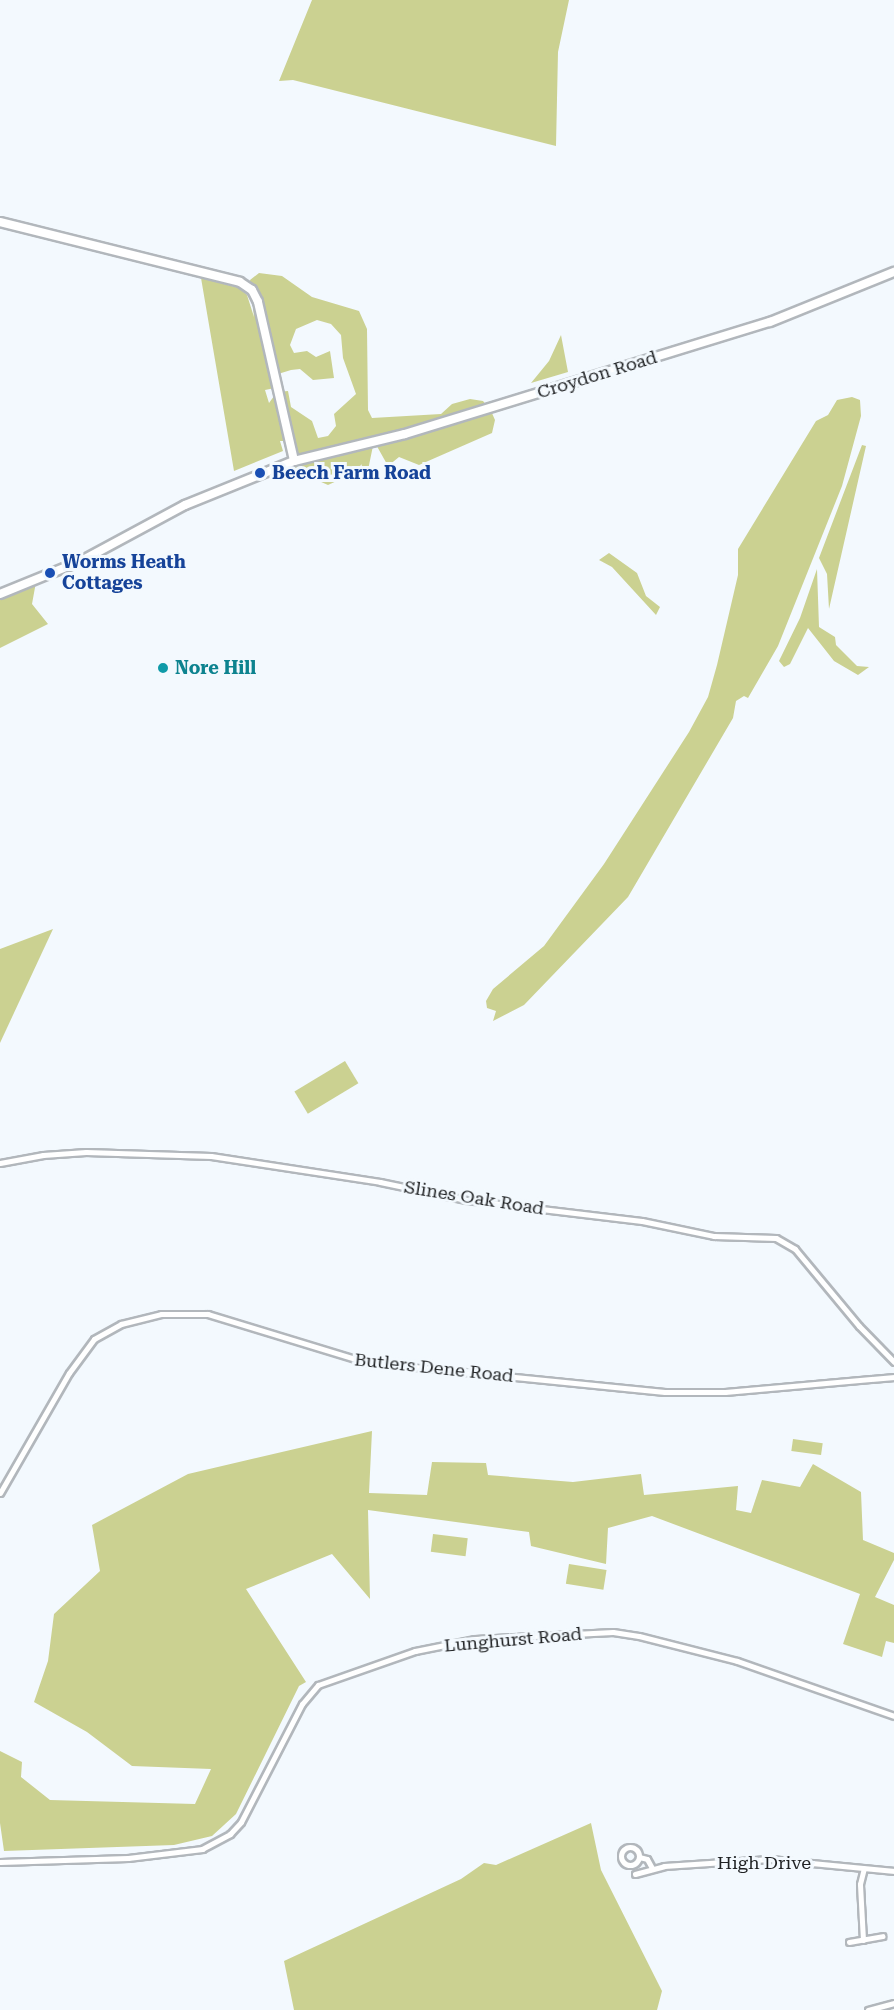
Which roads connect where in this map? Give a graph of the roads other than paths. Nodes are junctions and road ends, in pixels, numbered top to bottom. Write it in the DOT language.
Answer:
graph roads {
  1 [pos="0,222"];
  2 [pos="894,272"];
  3 [pos="294,461"];
  4 [pos="0,594"];
  5 [pos="0,1163"];
  6 [pos="894,1362"];
  7 [pos="894,1377"];
  8 [pos="0,1493"];
  9 [pos="894,1716"];
  10 [pos="639,1857"];
  11 [pos="0,1862"];
  12 [pos="652,1868"];
  13 [pos="864,1868"];
  14 [pos="894,1871"];
  15 [pos="635,1874"];
  16 [pos="882,1936"];
  17 [pos="863,1940"];
  18 [pos="849,1942"];
  19 [pos="894,2003"];
  20 [pos="868,2010"];
  1 -- 3 [label="main road"];
  2 -- 3 [label="main road, Croydon Road"];
  3 -- 4 [label="main road, Croydon Road"];
  5 -- 6 [label="street, Slines Oak Road"];
  7 -- 8 [label="street, Butlers Dene Road"];
  9 -- 11 [label="street, Lunghurst Road"];
  10 -- 12 [label="street"];
  12 -- 13 [label="street, High Drive"];
  12 -- 15 [label="street, High Drive"];
  13 -- 14 [label="street, High Drive"];
  13 -- 17 [label="street"];
  16 -- 17 [label="street"];
  17 -- 18 [label="street"];
  19 -- 20 [label="street"];
}
